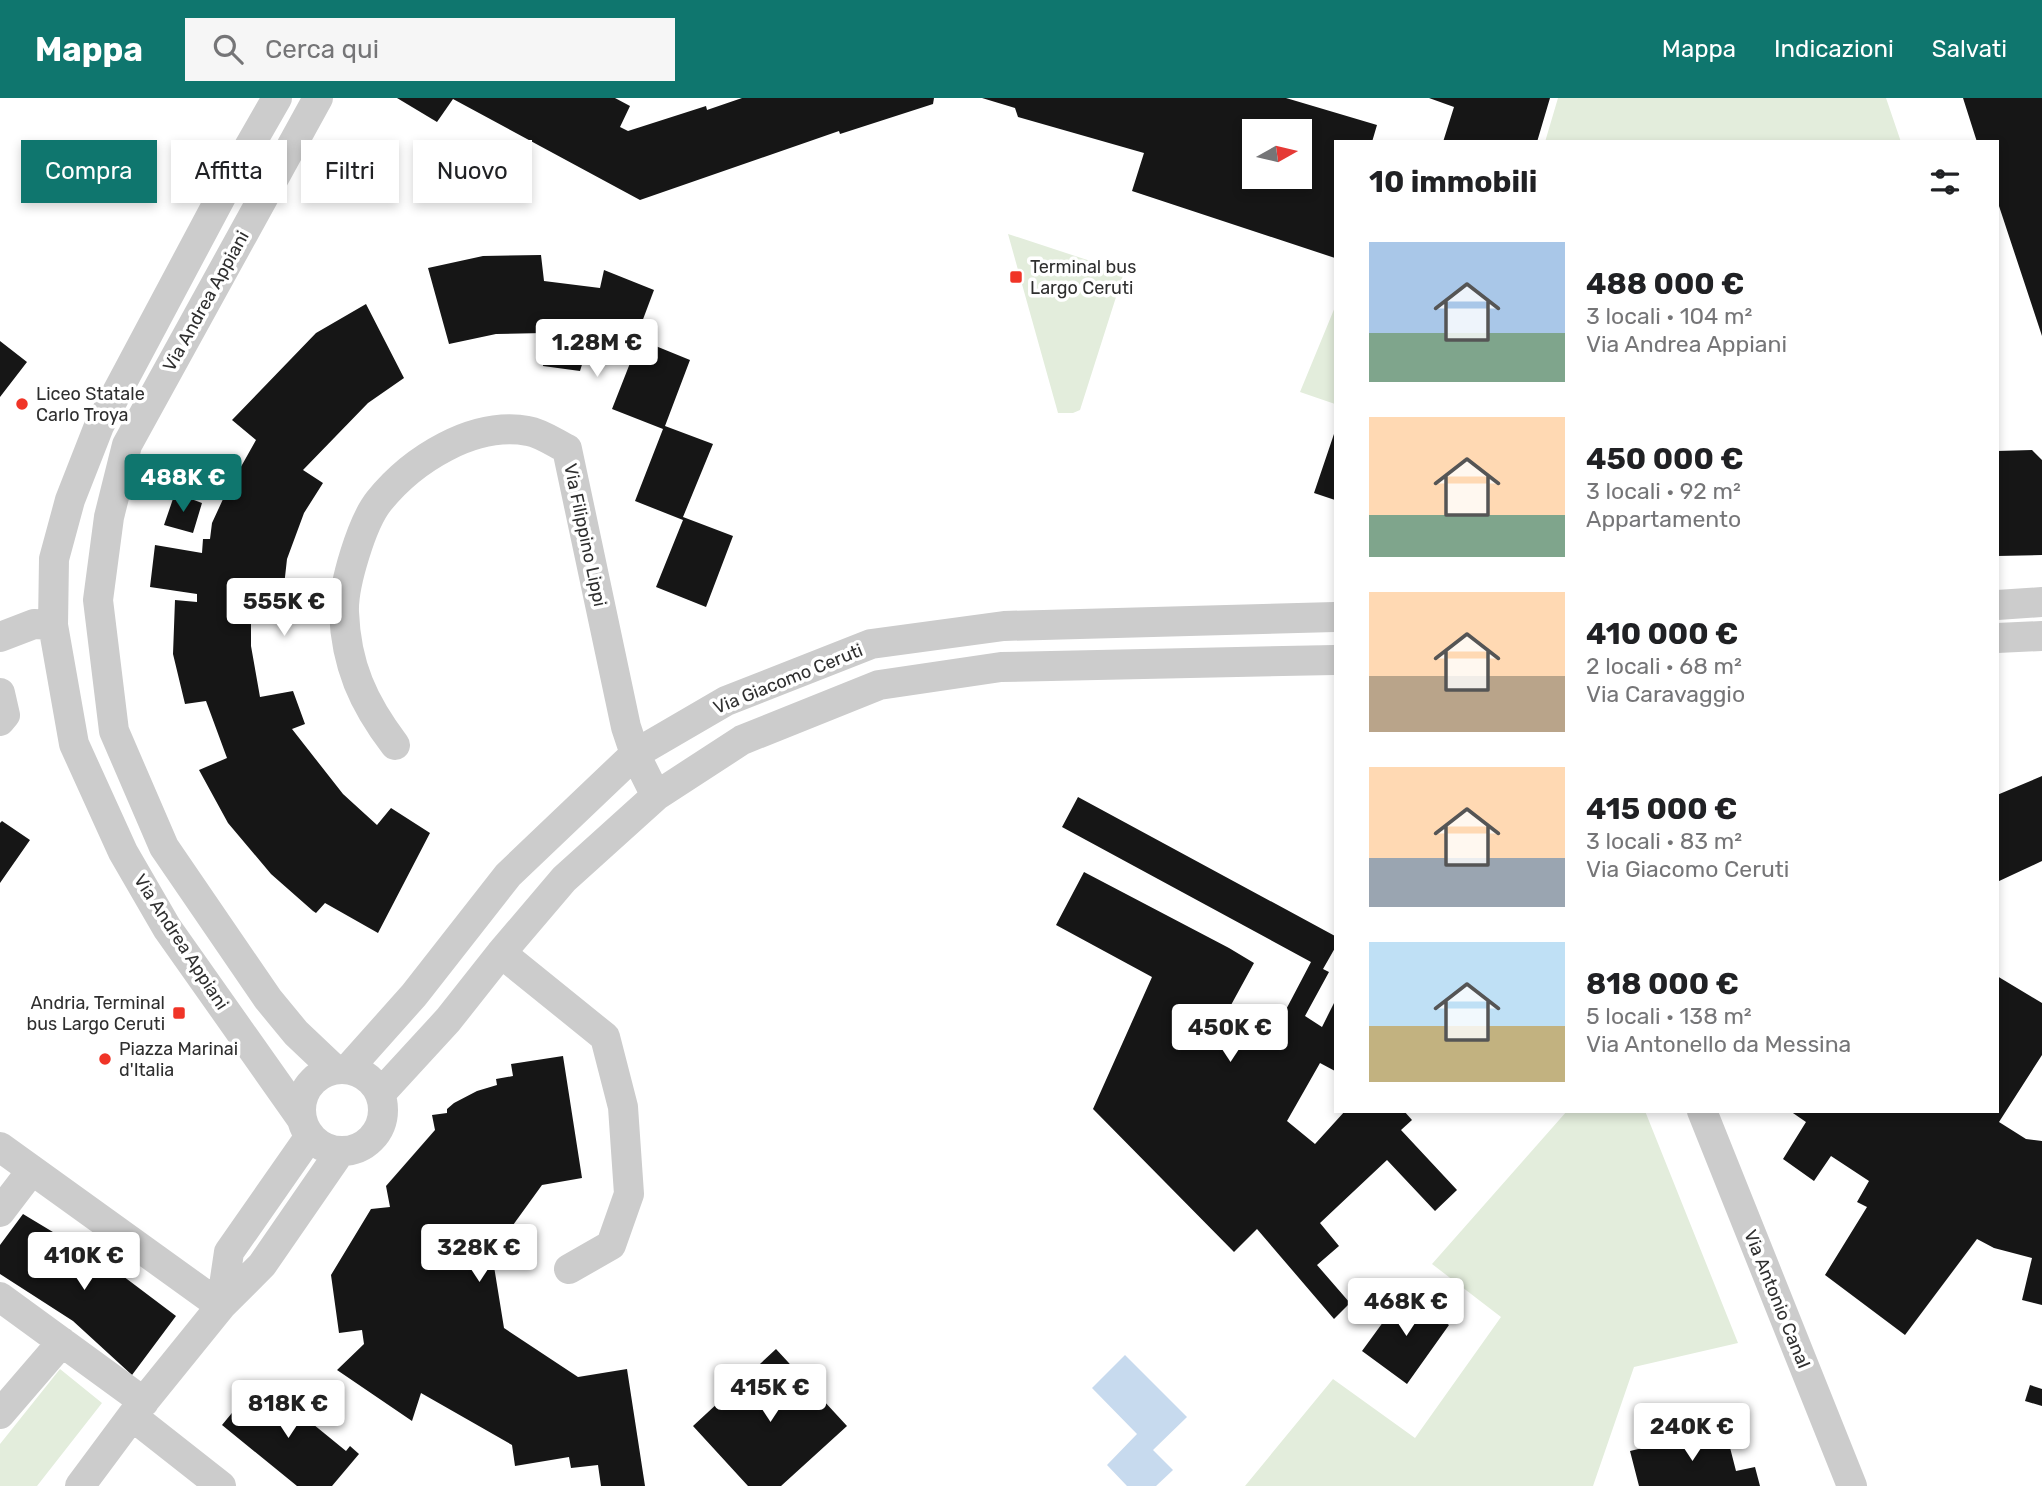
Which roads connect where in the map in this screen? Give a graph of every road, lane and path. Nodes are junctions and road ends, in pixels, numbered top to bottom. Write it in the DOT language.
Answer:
graph roads {
  1 [pos="276,98"];
  2 [pos="318,98"];
  3 [pos="2042,602"];
  4 [pos="1999,606"];
  5 [pos="1334,617"];
  6 [pos="53,625"];
  7 [pos="2042,636"];
  8 [pos="0,637"];
  9 [pos="1999,638"];
  10 [pos="1334,660"];
  11 [pos="0,693"];
  12 [pos="0,722"];
  13 [pos="395,745"];
  14 [pos="635,754"];
  15 [pos="656,796"];
  16 [pos="501,953"];
  17 [pos="341,1069"];
  18 [pos="380,1094"];
  19 [pos="1703,1113"];
  20 [pos="306,1127"];
  21 [pos="0,1147"];
  22 [pos="340,1152"];
  23 [pos="32,1170"];
  24 [pos="0,1212"];
  25 [pos="569,1269"];
  26 [pos="0,1297"];
  27 [pos="221,1306"];
  28 [pos="62,1342"];
  29 [pos="3,1404"];
  30 [pos="138,1409"];
  31 [pos="80,1486"];
  32 [pos="221,1486"];
  33 [pos="1852,1486"];
  1 -- 6 [label="street, Via Andrea Appiani"];
  2 -- 17 [label="street, Via Andrea Appiani"];
  3 -- 4 [label="street"];
  5 -- 14 [label="street, Via Giacomo Ceruti"];
  6 -- 8 [label="street"];
  6 -- 20 [label="street, Via Andrea Appiani"];
  7 -- 9 [label="street"];
  10 -- 15 [label="street"];
  11 -- 12 [label="street"];
  13 -- 14 [label="street, Via Filippino Lippi"];
  14 -- 15 [label="street, Via Filippino Lippi"];
  14 -- 17 [label="street, Via Giacomo Ceruti"];
  15 -- 16 [label="street"];
  16 -- 18 [label="street"];
  16 -- 25 [label="street"];
  17 -- 18 [label="street"];
  17 -- 20 [label="street, Via Giacomo Ceruti"];
  18 -- 22 [label="street"];
  19 -- 33 [label="street, Via Antonio Canal"];
  20 -- 22 [label="street"];
  20 -- 27 [label="street"];
  21 -- 23 [label="street"];
  22 -- 27 [label="street"];
  23 -- 24 [label="street"];
  23 -- 27 [label="street"];
  26 -- 28 [label="street"];
  27 -- 30 [label="street"];
  28 -- 29 [label="street"];
  28 -- 30 [label="street"];
  30 -- 31 [label="street"];
  30 -- 32 [label="street"];
}
